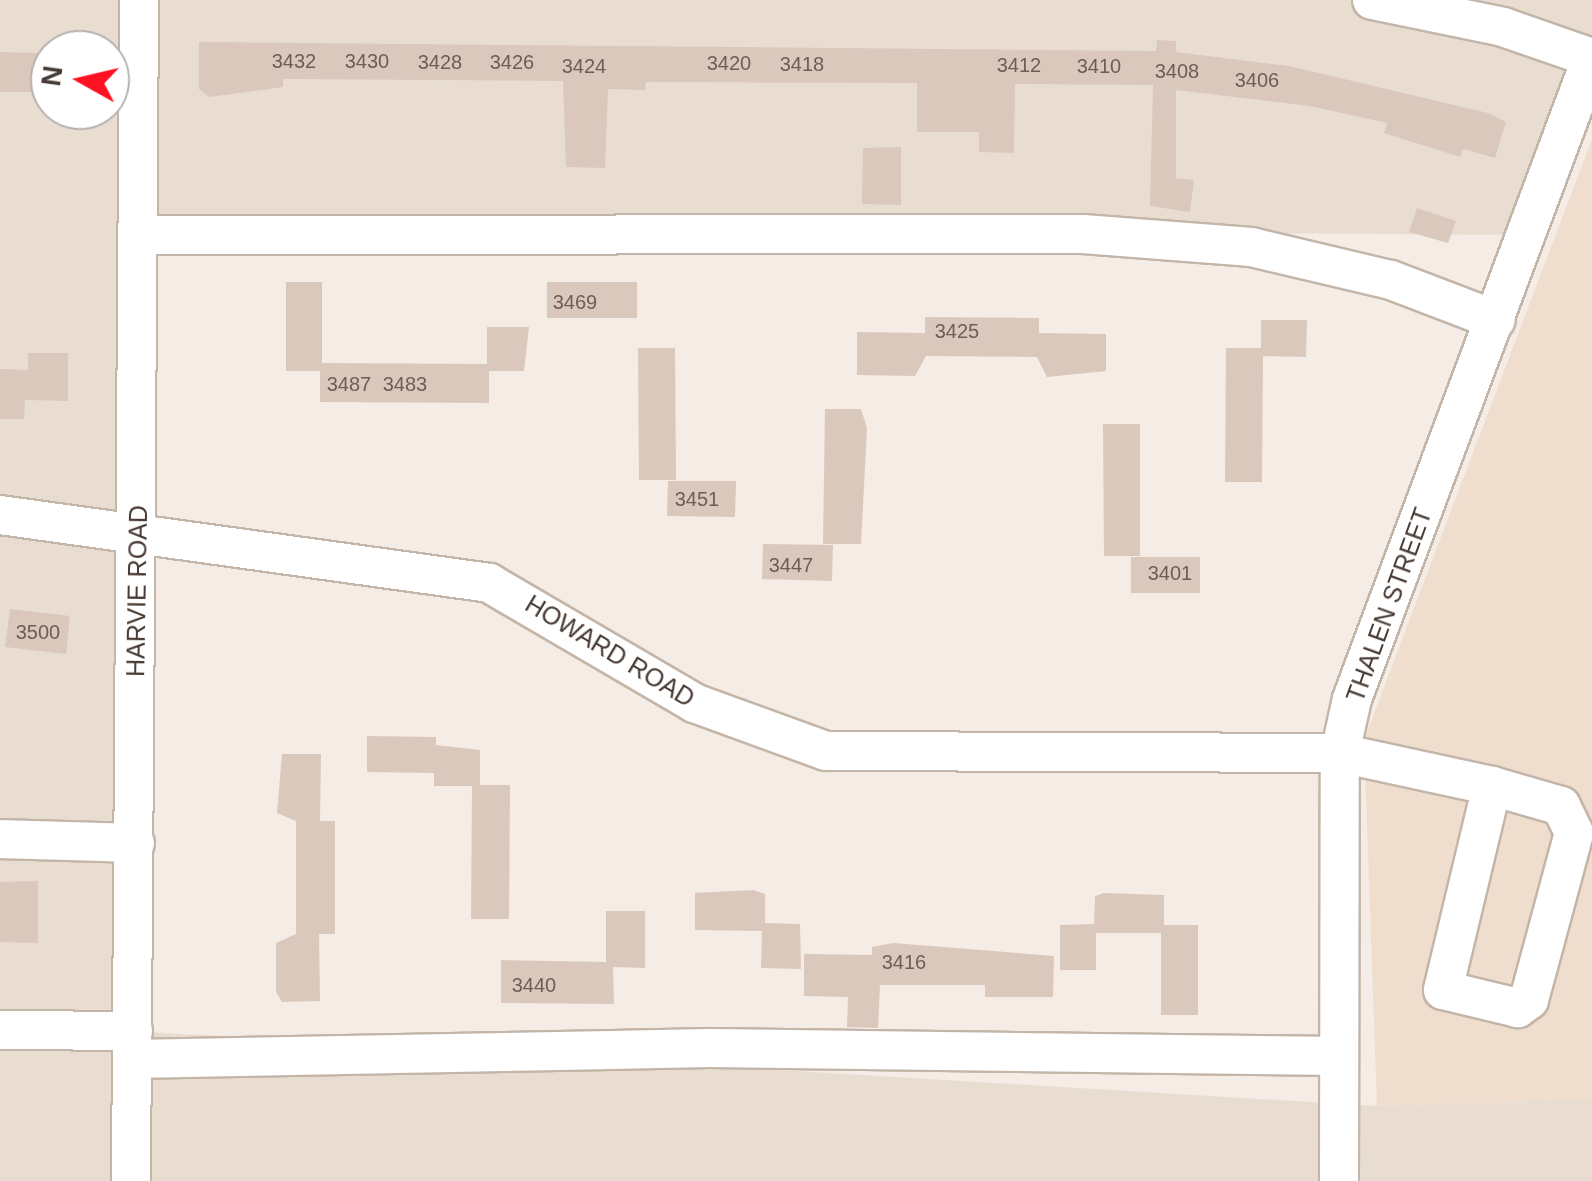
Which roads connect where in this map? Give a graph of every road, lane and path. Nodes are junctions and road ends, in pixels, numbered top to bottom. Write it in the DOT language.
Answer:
graph roads {
  1 [pos="139,0"];
  2 [pos="1372,0"];
  3 [pos="1592,58"];
  4 [pos="139,235"];
  5 [pos="1496,320"];
  6 [pos="0,514"];
  7 [pos="138,530"];
  8 [pos="1340,753"];
  9 [pos="1492,786"];
  10 [pos="0,839"];
  11 [pos="134,843"];
  12 [pos="0,1030"];
  13 [pos="132,1045"];
  14 [pos="1339,1056"];
  15 [pos="131,1181"];
  16 [pos="1338,1181"];
  1 -- 4 [label="street, HARVIE ROAD"];
  2 -- 3 [label="street"];
  3 -- 5 [label="street, THALEN STREET"];
  4 -- 5 [label="street"];
  4 -- 7 [label="street, HARVIE ROAD"];
  5 -- 8 [label="street, THALEN STREET"];
  6 -- 7 [label="street, HOWARD ROAD"];
  7 -- 8 [label="street, HOWARD ROAD"];
  7 -- 11 [label="street, HARVIE ROAD"];
  8 -- 9 [label="street, HOWARD ROAD"];
  8 -- 14 [label="street, THALEN STREET"];
  9 -- 9 [label="street, HOWARD ROAD"];
  10 -- 11 [label="street"];
  11 -- 13 [label="street, HARVIE ROAD"];
  12 -- 13 [label="street"];
  13 -- 14 [label="street"];
  13 -- 15 [label="street, HARVIE ROAD"];
  14 -- 16 [label="street, THALEN STREET"];
}
